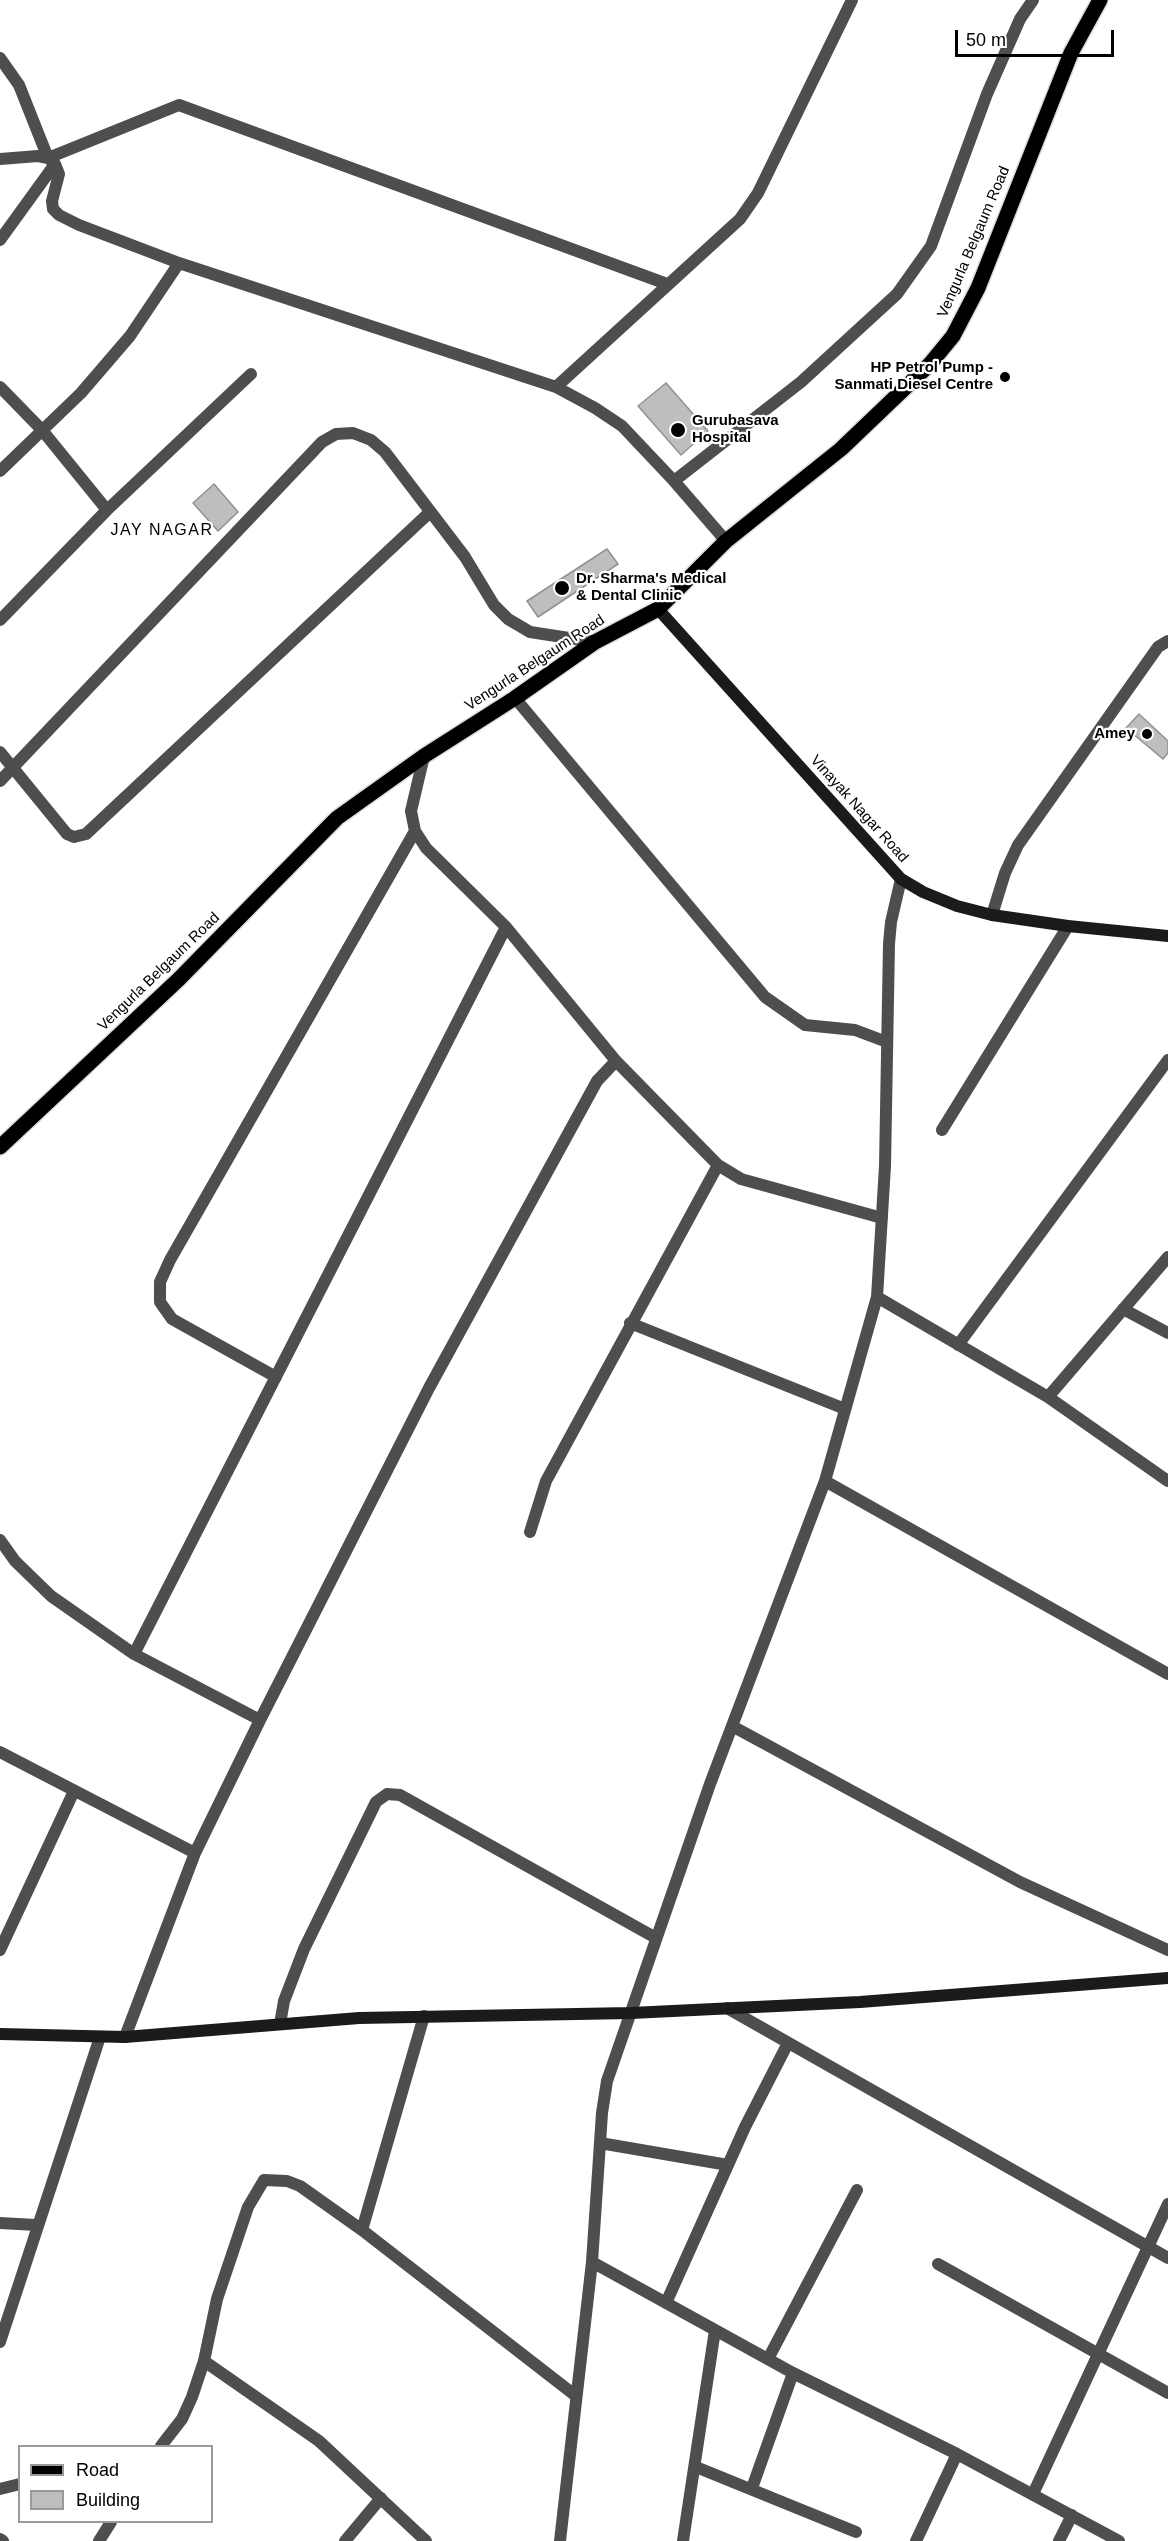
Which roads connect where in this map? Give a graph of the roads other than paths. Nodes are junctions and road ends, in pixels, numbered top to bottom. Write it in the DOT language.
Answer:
graph roads {
  1 [pos="852,0"];
  2 [pos="1033,0"];
  3 [pos="1093,3"];
  4 [pos="0,58"];
  5 [pos="0,159"];
  6 [pos="51,161"];
  7 [pos="0,240"];
  8 [pos="179,262"];
  9 [pos="667,284"];
  10 [pos="251,374"];
  11 [pos="0,387"];
  12 [pos="556,387"];
  13 [pos="42,430"];
  14 [pos="0,471"];
  15 [pos="674,481"];
  16 [pos="107,510"];
  17 [pos="429,513"];
  18 [pos="726,541"];
  19 [pos="658,609"];
  20 [pos="0,620"];
  21 [pos="1168,641"];
  22 [pos="595,642"];
  23 [pos="515,698"];
  24 [pos="0,752"];
  25 [pos="424,756"];
  26 [pos="13,767"];
  27 [pos="0,781"];
  28 [pos="415,831"];
  29 [pos="901,879"];
  30 [pos="992,915"];
  31 [pos="1068,926"];
  32 [pos="506,927"];
  33 [pos="1168,936"];
  34 [pos="887,1042"];
  35 [pos="1168,1060"];
  36 [pos="616,1061"];
  37 [pos="942,1130"];
  38 [pos="0,1147"];
  39 [pos="718,1165"];
  40 [pos="882,1218"];
  41 [pos="1168,1257"];
  42 [pos="877,1297"];
  43 [pos="1124,1309"];
  44 [pos="630,1323"];
  45 [pos="1168,1333"];
  46 [pos="958,1345"];
  47 [pos="276,1377"];
  48 [pos="1048,1397"];
  49 [pos="845,1409"];
  50 [pos="1168,1480"];
  51 [pos="825,1481"];
  52 [pos="530,1532"];
  53 [pos="0,1539"];
  54 [pos="134,1654"];
  55 [pos="1168,1674"];
  56 [pos="260,1720"];
  57 [pos="732,1726"];
  58 [pos="0,1752"];
  59 [pos="74,1791"];
  60 [pos="195,1853"];
  61 [pos="656,1938"];
  62 [pos="0,1950"];
  63 [pos="1168,1950"];
  64 [pos="1168,1978"];
  65 [pos="727,2008"];
  66 [pos="631,2013"];
  67 [pos="424,2016"];
  68 [pos="280,2024"];
  69 [pos="0,2034"];
  70 [pos="100,2037"];
  71 [pos="125,2037"];
  72 [pos="788,2043"];
  73 [pos="600,2143"];
  74 [pos="728,2165"];
  75 [pos="857,2190"];
  76 [pos="1168,2204"];
  77 [pos="0,2223"];
  78 [pos="36,2224"];
  79 [pos="362,2230"];
  80 [pos="1148,2246"];
  81 [pos="1168,2258"];
  82 [pos="591,2262"];
  83 [pos="938,2264"];
  84 [pos="666,2303"];
  85 [pos="715,2330"];
  86 [pos="0,2343"];
  87 [pos="1098,2354"];
  88 [pos="768,2359"];
  89 [pos="204,2361"];
  90 [pos="793,2373"];
  91 [pos="1168,2393"];
  92 [pos="576,2396"];
  93 [pos="162,2445"];
  94 [pos="957,2454"];
  95 [pos="696,2466"];
  96 [pos="18,2484"];
  97 [pos="0,2488"];
  98 [pos="752,2488"];
  99 [pos="1033,2494"];
  100 [pos="381,2498"];
  101 [pos="1072,2515"];
  102 [pos="110,2523"];
  103 [pos="856,2532"];
  104 [pos="99,2541"];
  105 [pos="345,2541"];
  106 [pos="426,2541"];
  107 [pos="560,2541"];
  108 [pos="683,2541"];
  109 [pos="916,2541"];
  110 [pos="1059,2541"];
  111 [pos="1119,2541"];
  1 -- 9 [label="street"];
  2 -- 15 [label="street"];
  3 -- 18 [label="main road, Vengurla Belgaum Road"];
  4 -- 6 [label="street"];
  5 -- 6 [label="street"];
  6 -- 7 [label="street"];
  6 -- 8 [label="street"];
  6 -- 9 [label="street"];
  8 -- 12 [label="street"];
  8 -- 13 [label="street"];
  9 -- 12 [label="street"];
  10 -- 16 [label="street"];
  11 -- 13 [label="street"];
  12 -- 15 [label="street"];
  13 -- 14 [label="street"];
  13 -- 16 [label="street"];
  15 -- 18 [label="street"];
  16 -- 20 [label="street"];
  17 -- 22 [label="street"];
  17 -- 26 [label="street"];
  17 -- 26 [label="street"];
  18 -- 19 [label="main road, Vengurla Belgaum Road"];
  19 -- 22 [label="main road, Vengurla Belgaum Road"];
  19 -- 29 [label="main road, Vinayak Nagar Road"];
  21 -- 30 [label="street"];
  22 -- 23 [label="main road, Vengurla Belgaum Road"];
  23 -- 25 [label="main road, Vengurla Belgaum Road"];
  23 -- 34 [label="street"];
  24 -- 26 [label="street"];
  25 -- 28 [label="street"];
  25 -- 38 [label="main road, Vengurla Belgaum Road"];
  26 -- 27 [label="street"];
  28 -- 32 [label="street"];
  28 -- 47 [label="street"];
  29 -- 30 [label="main road, Vinayak Nagar Road"];
  29 -- 34 [label="street"];
  30 -- 31 [label="main road, Vinayak Nagar Road"];
  31 -- 33 [label="main road, Vinayak Nagar Road"];
  31 -- 37 [label="street"];
  32 -- 36 [label="street"];
  32 -- 47 [label="street"];
  34 -- 40 [label="street"];
  35 -- 46 [label="street"];
  36 -- 39 [label="street"];
  36 -- 56 [label="street"];
  39 -- 40 [label="street"];
  39 -- 44 [label="street"];
  40 -- 42 [label="street"];
  41 -- 43 [label="street"];
  42 -- 46 [label="street"];
  42 -- 49 [label="street"];
  43 -- 45 [label="street"];
  43 -- 48 [label="street"];
  44 -- 49 [label="street"];
  44 -- 52 [label="street"];
  46 -- 48 [label="street"];
  47 -- 54 [label="street"];
  48 -- 50 [label="street"];
  49 -- 51 [label="street"];
  51 -- 55 [label="street"];
  51 -- 57 [label="street"];
  53 -- 54 [label="street"];
  54 -- 56 [label="street"];
  56 -- 60 [label="street"];
  57 -- 61 [label="street"];
  57 -- 63 [label="street"];
  58 -- 59 [label="street"];
  59 -- 60 [label="street"];
  59 -- 62 [label="street"];
  60 -- 71 [label="street"];
  61 -- 66 [label="street"];
  61 -- 68 [label="street"];
  64 -- 65 [label="main road"];
  65 -- 66 [label="main road"];
  65 -- 72 [label="street"];
  66 -- 67 [label="main road"];
  66 -- 73 [label="street"];
  67 -- 68 [label="main road"];
  67 -- 79 [label="street"];
  68 -- 71 [label="main road"];
  69 -- 70 [label="main road"];
  70 -- 71 [label="main road"];
  70 -- 78 [label="street"];
  72 -- 74 [label="street"];
  72 -- 80 [label="street"];
  73 -- 74 [label="street"];
  73 -- 82 [label="street"];
  74 -- 84 [label="street"];
  75 -- 88 [label="street"];
  76 -- 80 [label="street"];
  77 -- 78 [label="street"];
  78 -- 86 [label="street"];
  79 -- 89 [label="street"];
  79 -- 92 [label="street"];
  80 -- 81 [label="street"];
  80 -- 87 [label="street"];
  82 -- 84 [label="street"];
  82 -- 92 [label="street"];
  83 -- 87 [label="street"];
  84 -- 85 [label="street"];
  85 -- 88 [label="street"];
  85 -- 95 [label="street"];
  87 -- 91 [label="street"];
  87 -- 99 [label="street"];
  88 -- 90 [label="street"];
  89 -- 93 [label="street"];
  89 -- 100 [label="street"];
  90 -- 94 [label="street"];
  90 -- 98 [label="street"];
  92 -- 107 [label="street"];
  94 -- 99 [label="street"];
  94 -- 109 [label="street"];
  95 -- 98 [label="street"];
  95 -- 108 [label="street"];
  96 -- 97 [label="street"];
  98 -- 103 [label="street"];
  99 -- 101 [label="street"];
  100 -- 105 [label="street"];
  100 -- 106 [label="street"];
  101 -- 110 [label="street"];
  101 -- 111 [label="street"];
  102 -- 104 [label="street"];
}
